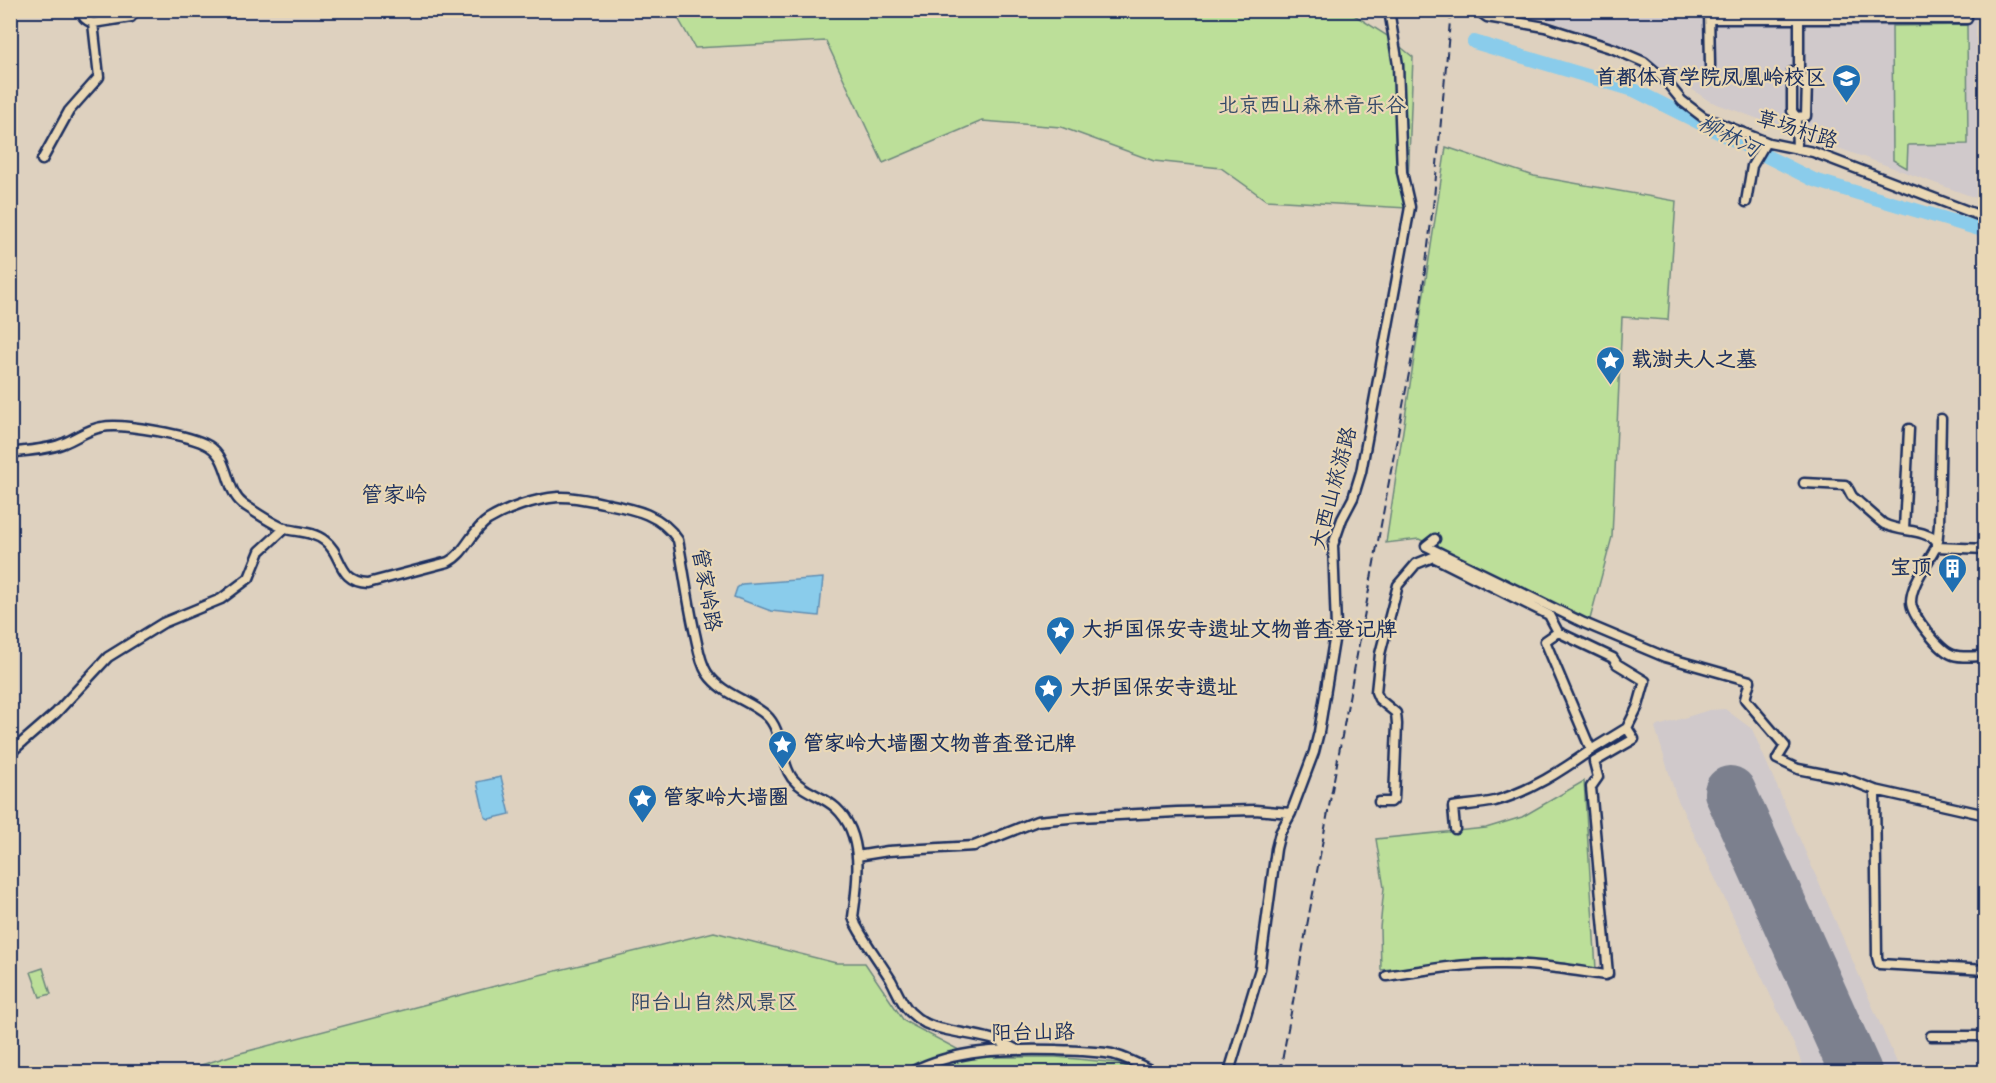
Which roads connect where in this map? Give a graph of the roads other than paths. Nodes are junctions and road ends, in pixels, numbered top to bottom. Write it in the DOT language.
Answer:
graph roads {
  1 [pos="81,10"];
  2 [pos="1389,10"];
  3 [pos="1477,10"];
  4 [pos="1709,15"];
  5 [pos="1799,15"];
  6 [pos="1885,15"];
  7 [pos="1902,15"];
  8 [pos="131,17"];
  9 [pos="1967,19"];
  10 [pos="93,23"];
  11 [pos="1710,66"];
  12 [pos="1799,73"];
  13 [pos="1796,117"];
  14 [pos="1765,144"];
  15 [pos="1797,149"];
  16 [pos="42,160"];
  17 [pos="1746,202"];
  18 [pos="1986,218"];
  19 [pos="1941,419"];
  20 [pos="1909,429"];
  21 [pos="10,453"];
  22 [pos="1804,483"];
  23 [pos="285,528"];
  24 [pos="1904,530"];
  25 [pos="1435,539"];
  26 [pos="1937,544"];
  27 [pos="1986,549"];
  28 [pos="1558,632"];
  29 [pos="1986,656"];
  30 [pos="1627,728"];
  31 [pos="1591,750"];
  32 [pos="10,753"];
  33 [pos="1875,790"];
  34 [pos="1379,802"];
  35 [pos="1291,813"];
  36 [pos="1986,815"];
  37 [pos="1455,829"];
  38 [pos="857,856"];
  39 [pos="1986,970"];
  40 [pos="1387,976"];
  41 [pos="1931,1036"];
  42 [pos="1986,1036"];
  43 [pos="1015,1049"];
  44 [pos="910,1072"];
  45 [pos="1154,1072"];
  46 [pos="1229,1072"];
  1 -- 10 [label="street"];
  2 -- 35 [label="street, 大西山旅游路"];
  3 -- 14 [label="street, 草场村路"];
  4 -- 5 [label="street"];
  4 -- 11 [label="street"];
  5 -- 6 [label="street"];
  5 -- 12 [label="street"];
  6 -- 7 [label="street"];
  7 -- 9 [label="street"];
  8 -- 10 [label="street"];
  10 -- 16 [label="street"];
  12 -- 13 [label="street"];
  12 -- 13 [label="street"];
  13 -- 15 [label="street"];
  14 -- 15 [label="street, 草场村路"];
  14 -- 17 [label="street"];
  15 -- 18 [label="street, 草场村路"];
  19 -- 26 [label="street"];
  20 -- 24 [label="street"];
  21 -- 23 [label="street, 管家岭路"];
  22 -- 24 [label="street"];
  23 -- 32 [label="street"];
  23 -- 38 [label="street, 管家岭路"];
  24 -- 26 [label="street"];
  25 -- 33 [label="street"];
  26 -- 27 [label="street"];
  26 -- 29 [label="street"];
  28 -- 30 [label="street"];
  28 -- 31 [label="street"];
  28 -- 34 [label="street"];
  30 -- 31 [label="street"];
  30 -- 40 [label="street"];
  31 -- 37 [label="street"];
  33 -- 36 [label="street"];
  33 -- 39 [label="street"];
  35 -- 38 [label="street"];
  35 -- 46 [label="street, 大西山旅游路"];
  38 -- 43 [label="street, 管家岭路"];
  41 -- 42 [label="street"];
  43 -- 44 [label="street, 阳台山路"];
  43 -- 45 [label="street, 阳台山路"];
}
